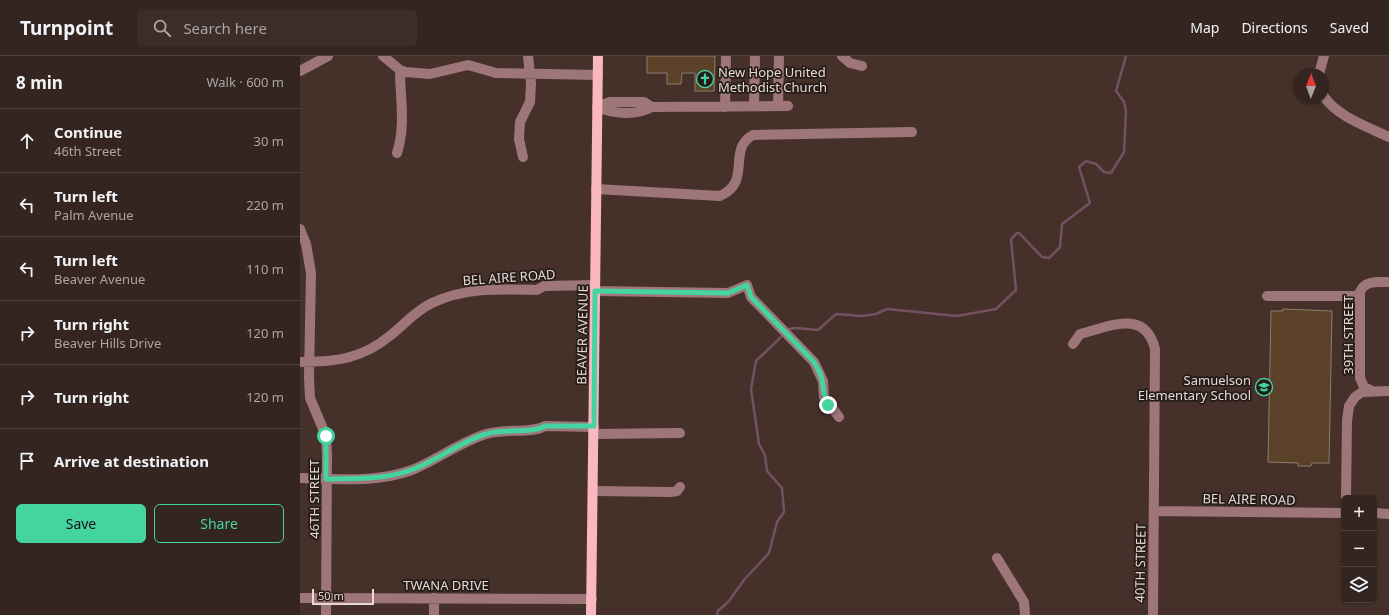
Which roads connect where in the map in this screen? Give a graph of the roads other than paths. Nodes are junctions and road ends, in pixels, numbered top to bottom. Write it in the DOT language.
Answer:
graph roads {
  1 [pos="328,56"];
  2 [pos="383,56"];
  3 [pos="528,56"];
  4 [pos="598,56"];
  5 [pos="726,56"];
  6 [pos="755,56"];
  7 [pos="779,56"];
  8 [pos="842,56"];
  9 [pos="1324,56"];
  10 [pos="862,66"];
  11 [pos="1321,68"];
  12 [pos="400,70"];
  13 [pos="300,71"];
  14 [pos="530,74"];
  15 [pos="598,75"];
  16 [pos="1329,104"];
  17 [pos="754,106"];
  18 [pos="597,107"];
  19 [pos="725,107"];
  20 [pos="912,132"];
  21 [pos="1389,137"];
  22 [pos="397,152"];
  23 [pos="522,158"];
  24 [pos="596,189"];
  25 [pos="300,229"];
  26 [pos="1389,282"];
  27 [pos="595,288"];
  28 [pos="1267,296"];
  29 [pos="1360,296"];
  30 [pos="1072,344"];
  31 [pos="305,362"];
  32 [pos="1372,391"];
  33 [pos="1389,391"];
  34 [pos="839,417"];
  35 [pos="594,430"];
  36 [pos="680,433"];
  37 [pos="300,478"];
  38 [pos="326,479"];
  39 [pos="680,487"];
  40 [pos="593,491"];
  41 [pos="1346,495"];
  42 [pos="1154,511"];
  43 [pos="1341,513"];
  44 [pos="1377,513"];
  45 [pos="1389,514"];
  46 [pos="997,558"];
  47 [pos="300,598"];
  48 [pos="434,598"];
  49 [pos="326,599"];
  50 [pos="592,599"];
  51 [pos="326,615"];
  52 [pos="434,615"];
  53 [pos="591,615"];
  54 [pos="1025,615"];
  55 [pos="1153,615"];
  1 -- 13 [label="street"];
  2 -- 12 [label="street"];
  3 -- 14 [label="street"];
  4 -- 15 [label="main road, BEAVER AVENUE"];
  5 -- 19 [label="street"];
  6 -- 17 [label="street"];
  7 -- 17 [label="street"];
  8 -- 10 [label="street"];
  9 -- 11 [label="street"];
  12 -- 14 [label="street"];
  12 -- 22 [label="street"];
  14 -- 15 [label="street"];
  14 -- 23 [label="street"];
  15 -- 18 [label="main road, BEAVER AVENUE"];
  16 -- 21 [label="street"];
  17 -- 19 [label="street"];
  18 -- 19 [label="street"];
  18 -- 24 [label="main road, BEAVER AVENUE"];
  20 -- 24 [label="street"];
  24 -- 27 [label="main road, BEAVER AVENUE"];
  25 -- 31 [label="street, 46TH STREET"];
  26 -- 29 [label="street, 39TH STREET"];
  27 -- 31 [label="street, BEL AIRE ROAD"];
  27 -- 34 [label="street, BEL AIRE ROAD"];
  27 -- 35 [label="main road, BEAVER AVENUE"];
  28 -- 29 [label="street"];
  29 -- 32 [label="street, 39TH STREET"];
  30 -- 42 [label="street, 40TH STREET"];
  31 -- 38 [label="street, 46TH STREET"];
  32 -- 33 [label="street"];
  32 -- 41 [label="street"];
  35 -- 36 [label="street"];
  35 -- 38 [label="street"];
  35 -- 40 [label="main road, BEAVER AVENUE"];
  37 -- 38 [label="street"];
  38 -- 49 [label="street, 46TH STREET"];
  39 -- 40 [label="street"];
  40 -- 50 [label="main road, BEAVER AVENUE"];
  42 -- 43 [label="street, BEL AIRE ROAD"];
  42 -- 55 [label="street, 40TH STREET"];
  44 -- 45 [label="street"];
  46 -- 54 [label="street"];
  47 -- 49 [label="street, TWANA DRIVE"];
  48 -- 49 [label="street, TWANA DRIVE"];
  48 -- 50 [label="street, TWANA DRIVE"];
  48 -- 52 [label="street"];
  49 -- 51 [label="street, 46TH STREET"];
  50 -- 53 [label="main road, BEAVER AVENUE"];
}
